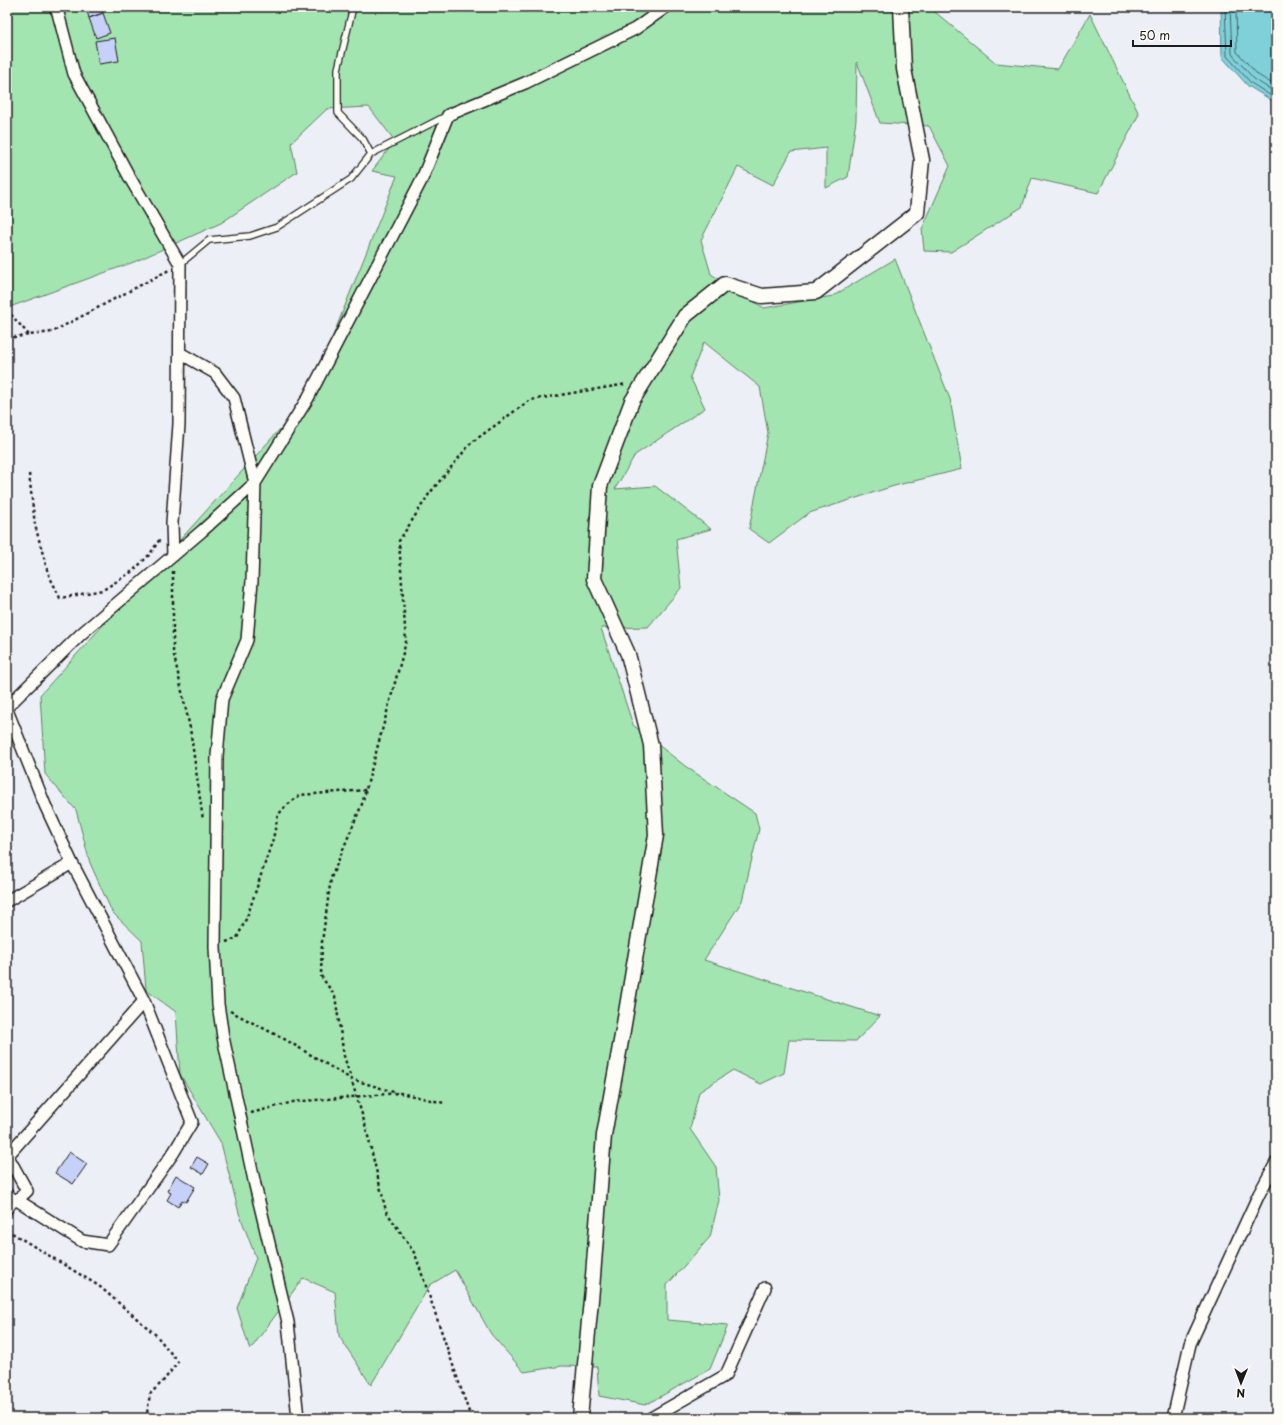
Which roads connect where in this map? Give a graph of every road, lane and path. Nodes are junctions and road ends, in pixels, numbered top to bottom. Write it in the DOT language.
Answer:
graph roads {
  1 [pos="55,7"];
  2 [pos="353,7"];
  3 [pos="666,7"];
  4 [pos="901,7"];
  5 [pos="448,115"];
  6 [pos="371,154"];
  7 [pos="180,264"];
  8 [pos="7,310"];
  9 [pos="29,335"];
  10 [pos="7,338"];
  11 [pos="180,353"];
  12 [pos="644,382"];
  13 [pos="29,474"];
  14 [pos="255,483"];
  15 [pos="172,523"];
  16 [pos="173,556"];
  17 [pos="7,709"];
  18 [pos="366,790"];
  19 [pos="203,821"];
  20 [pos="72,863"];
  21 [pos="7,901"];
  22 [pos="215,947"];
  23 [pos="144,1001"];
  24 [pos="218,1004"];
  25 [pos="351,1079"];
  26 [pos="400,1093"];
  27 [pos="357,1096"];
  28 [pos="444,1103"];
  29 [pos="240,1116"];
  30 [pos="7,1155"];
  31 [pos="1276,1163"];
  32 [pos="7,1190"];
  33 [pos="17,1200"];
  34 [pos="7,1213"];
  35 [pos="7,1230"];
  36 [pos="765,1288"];
  37 [pos="151,1418"];
  38 [pos="298,1418"];
  39 [pos="471,1418"];
  40 [pos="580,1418"];
  41 [pos="651,1418"];
  42 [pos="1173,1418"];
  1 -- 7 [label="street"];
  2 -- 6 [label="lane"];
  3 -- 5 [label="street"];
  4 -- 12 [label="street"];
  5 -- 6 [label="lane"];
  5 -- 14 [label="street"];
  6 -- 7 [label="lane"];
  7 -- 9 [label="path"];
  7 -- 11 [label="street"];
  8 -- 9 [label="path"];
  9 -- 10 [label="path"];
  11 -- 14 [label="street"];
  11 -- 15 [label="street"];
  12 -- 18 [label="path"];
  12 -- 40 [label="street"];
  13 -- 15 [label="path"];
  14 -- 16 [label="street"];
  14 -- 22 [label="street"];
  15 -- 16 [label="street"];
  16 -- 17 [label="street"];
  16 -- 19 [label="path"];
  17 -- 20 [label="street"];
  18 -- 22 [label="path"];
  18 -- 25 [label="path"];
  20 -- 21 [label="street"];
  20 -- 23 [label="street"];
  22 -- 24 [label="street"];
  23 -- 30 [label="street"];
  23 -- 33 [label="street"];
  24 -- 25 [label="path"];
  24 -- 29 [label="street"];
  25 -- 26 [label="path"];
  25 -- 27 [label="path"];
  26 -- 27 [label="path"];
  26 -- 28 [label="path"];
  27 -- 29 [label="path"];
  27 -- 39 [label="path"];
  29 -- 38 [label="street"];
  30 -- 33 [label="street"];
  31 -- 42 [label="street"];
  32 -- 33 [label="lane"];
  33 -- 34 [label="lane"];
  35 -- 37 [label="path"];
  36 -- 41 [label="street"];
}
